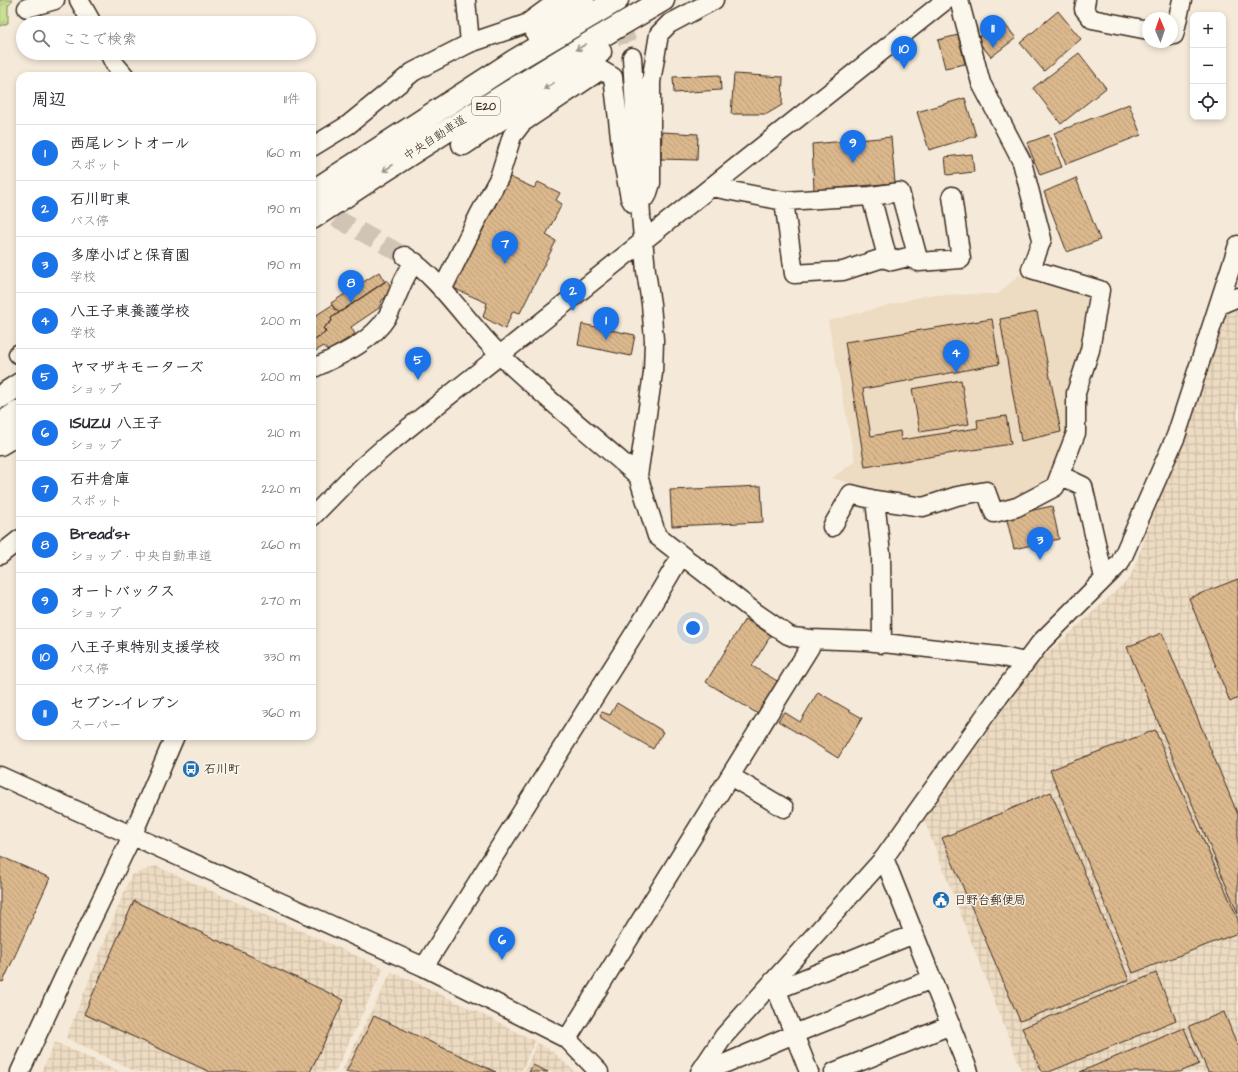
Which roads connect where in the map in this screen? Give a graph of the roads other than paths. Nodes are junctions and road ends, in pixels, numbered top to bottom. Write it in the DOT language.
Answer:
graph roads {
  1 [pos="55,0"];
  2 [pos="79,0"];
  3 [pos="466,0"];
  4 [pos="559,0"];
  5 [pos="583,0"];
  6 [pos="617,0"];
  7 [pos="663,0"];
  8 [pos="672,0"];
  9 [pos="714,0"];
  10 [pos="946,0"];
  11 [pos="959,0"];
  12 [pos="1086,0"];
  13 [pos="1182,0"];
  14 [pos="27,10"];
  15 [pos="88,16"];
  16 [pos="1178,18"];
  17 [pos="1142,29"];
  18 [pos="470,43"];
  19 [pos="632,56"];
  20 [pos="112,60"];
  21 [pos="122,72"];
  22 [pos="463,144"];
  23 [pos="316,145"];
  24 [pos="372,152"];
  25 [pos="711,187"];
  26 [pos="316,189"];
  27 [pos="871,196"];
  28 [pos="952,196"];
  29 [pos="784,201"];
  30 [pos="316,215"];
  31 [pos="641,216"];
  32 [pos="644,240"];
  33 [pos="1238,245"];
  34 [pos="883,258"];
  35 [pos="919,262"];
  36 [pos="442,290"];
  37 [pos="1238,297"];
  38 [pos="1219,305"];
  39 [pos="500,355"];
  40 [pos="316,367"];
  41 [pos="16,387"];
  42 [pos="0,397"];
  43 [pos="16,414"];
  44 [pos="0,424"];
  45 [pos="16,434"];
  46 [pos="0,444"];
  47 [pos="1060,475"];
  48 [pos="638,476"];
  49 [pos="875,500"];
  50 [pos="316,513"];
  51 [pos="832,527"];
  52 [pos="16,542"];
  53 [pos="0,554"];
  54 [pos="681,556"];
  55 [pos="1104,578"];
  56 [pos="811,639"];
  57 [pos="882,644"];
  58 [pos="1025,662"];
  59 [pos="173,740"];
  60 [pos="0,776"];
  61 [pos="730,776"];
  62 [pos="784,808"];
  63 [pos="132,836"];
  64 [pos="884,858"];
  65 [pos="914,934"];
  66 [pos="424,967"];
  67 [pos="932,979"];
  68 [pos="773,981"];
  69 [pos="951,1025"];
  70 [pos="794,1034"];
  71 [pos="567,1039"];
  72 [pos="701,1071"];
  73 [pos="20,1072"];
  74 [pos="599,1072"];
  75 [pos="809,1072"];
  76 [pos="834,1072"];
  77 [pos="969,1072"];
  1 -- 14 [label="street"];
  2 -- 15 [label="street"];
  3 -- 18 [label="street"];
  4 -- 18 [label="street"];
  5 -- 24 [label="highway"];
  6 -- 24 [label="highway, 中央自動車道 / E20"];
  7 -- 30 [label="highway, 中央自動車道 / E20, one-way"];
  8 -- 22 [label="highway, one-way"];
  9 -- 31 [label="street"];
  10 -- 25 [label="street"];
  11 -- 47 [label="street"];
  12 -- 17 [label="street"];
  13 -- 16 [label="street"];
  18 -- 23 [label="street"];
  19 -- 31 [label="street"];
  20 -- 21 [label="street"];
  24 -- 26 [label="highway, 中央自動車道 / E20"];
  25 -- 29 [label="street"];
  25 -- 32 [label="street"];
  27 -- 29 [label="street"];
  27 -- 34 [label="street"];
  27 -- 35 [label="street"];
  28 -- 35 [label="street"];
  29 -- 34 [label="street"];
  31 -- 32 [label="street"];
  31 -- 36 [label="street"];
  32 -- 39 [label="street"];
  32 -- 48 [label="street"];
  33 -- 38 [label="street"];
  34 -- 35 [label="street"];
  36 -- 39 [label="street"];
  36 -- 40 [label="street"];
  37 -- 38 [label="street"];
  38 -- 55 [label="street"];
  39 -- 48 [label="street"];
  39 -- 50 [label="street"];
  41 -- 42 [label="highway"];
  43 -- 44 [label="highway"];
  45 -- 46 [label="highway"];
  47 -- 49 [label="street"];
  47 -- 55 [label="street"];
  48 -- 54 [label="street"];
  49 -- 51 [label="street"];
  49 -- 57 [label="street"];
  52 -- 53 [label="street"];
  54 -- 56 [label="street"];
  54 -- 66 [label="street"];
  55 -- 58 [label="street"];
  56 -- 57 [label="street"];
  56 -- 61 [label="street"];
  57 -- 58 [label="street"];
  58 -- 64 [label="street"];
  59 -- 63 [label="street"];
  60 -- 63 [label="street"];
  61 -- 62 [label="street"];
  61 -- 71 [label="street"];
  63 -- 66 [label="street"];
  63 -- 73 [label="street"];
  64 -- 65 [label="street"];
  64 -- 68 [label="street"];
  65 -- 67 [label="street"];
  65 -- 68 [label="street"];
  66 -- 71 [label="street"];
  67 -- 69 [label="street"];
  67 -- 70 [label="street"];
  68 -- 70 [label="street"];
  68 -- 72 [label="street"];
  69 -- 76 [label="street"];
  69 -- 77 [label="street"];
  70 -- 72 [label="street"];
  70 -- 75 [label="street"];
  71 -- 74 [label="street"];
}
